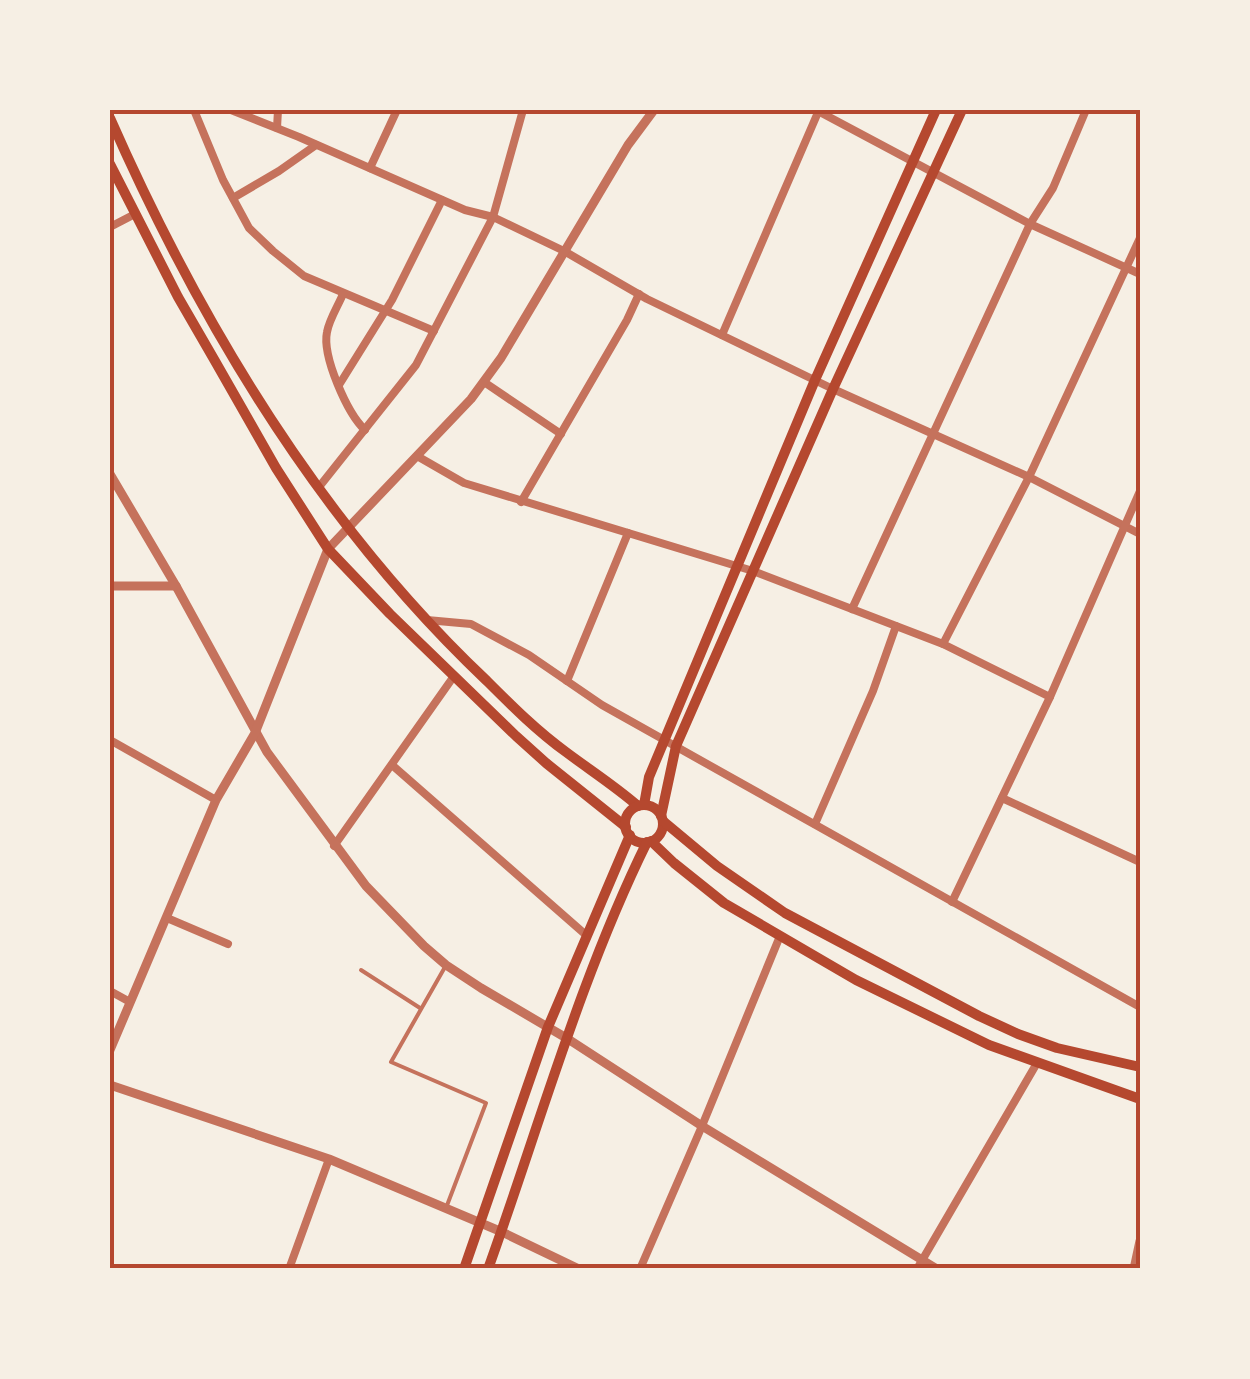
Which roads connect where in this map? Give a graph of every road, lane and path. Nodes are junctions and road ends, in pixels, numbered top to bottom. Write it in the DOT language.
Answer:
graph roads {
  1 [pos="194,110"];
  2 [pos="231,110"];
  3 [pos="278,110"];
  4 [pos="397,110"];
  5 [pos="523,110"];
  6 [pos="654,110"];
  7 [pos="818,110"];
  8 [pos="936,110"];
  9 [pos="962,110"];
  10 [pos="1086,110"];
  11 [pos="110,118"];
  12 [pos="277,128"];
  13 [pos="316,145"];
  14 [pos="912,161"];
  15 [pos="110,164"];
  16 [pos="370,168"];
  17 [pos="934,173"];
  18 [pos="233,198"];
  19 [pos="442,200"];
  20 [pos="135,214"];
  21 [pos="494,217"];
  22 [pos="1030,224"];
  23 [pos="110,227"];
  24 [pos="1140,238"];
  25 [pos="564,252"];
  26 [pos="1126,268"];
  27 [pos="1140,274"];
  28 [pos="343,294"];
  29 [pos="640,294"];
  30 [pos="386,310"];
  31 [pos="434,331"];
  32 [pos="722,335"];
  33 [pos="816,380"];
  34 [pos="484,382"];
  35 [pos="340,386"];
  36 [pos="834,388"];
  37 [pos="365,430"];
  38 [pos="561,434"];
  39 [pos="933,434"];
  40 [pos="416,456"];
  41 [pos="110,474"];
  42 [pos="1029,477"];
  43 [pos="319,487"];
  44 [pos="1140,491"];
  45 [pos="521,502"];
  46 [pos="1125,527"];
  47 [pos="348,528"];
  48 [pos="628,533"];
  49 [pos="1140,534"];
  50 [pos="328,549"];
  51 [pos="738,566"];
  52 [pos="753,570"];
  53 [pos="110,586"];
  54 [pos="176,586"];
  55 [pos="852,610"];
  56 [pos="427,620"];
  57 [pos="896,626"];
  58 [pos="942,644"];
  59 [pos="454,676"];
  60 [pos="567,681"];
  61 [pos="1050,697"];
  62 [pos="255,733"];
  63 [pos="665,740"];
  64 [pos="111,743"];
  65 [pos="676,746"];
  66 [pos="392,764"];
  67 [pos="1002,798"];
  68 [pos="216,800"];
  69 [pos="641,806"];
  70 [pos="662,818"];
  71 [pos="815,824"];
  72 [pos="628,831"];
  73 [pos="649,842"];
  74 [pos="334,846"];
  75 [pos="1140,862"];
  76 [pos="952,902"];
  77 [pos="167,918"];
  78 [pos="586,935"];
  79 [pos="780,936"];
  80 [pos="228,944"];
  81 [pos="446,965"];
  82 [pos="361,970"];
  83 [pos="110,991"];
  84 [pos="130,1002"];
  85 [pos="1140,1006"];
  86 [pos="421,1009"];
  87 [pos="548,1027"];
  88 [pos="568,1039"];
  89 [pos="110,1050"];
  90 [pos="1037,1063"];
  91 [pos="1140,1066"];
  92 [pos="110,1085"];
  93 [pos="1140,1098"];
  94 [pos="702,1126"];
  95 [pos="329,1158"];
  96 [pos="446,1208"];
  97 [pos="480,1223"];
  98 [pos="502,1232"];
  99 [pos="1140,1241"];
  100 [pos="919,1264"];
  101 [pos="289,1269"];
  102 [pos="464,1269"];
  103 [pos="488,1269"];
  104 [pos="579,1269"];
  105 [pos="640,1269"];
  106 [pos="937,1269"];
  107 [pos="1134,1269"];
  1 -- 18 [label="street"];
  2 -- 12 [label="street"];
  3 -- 12 [label="street"];
  4 -- 16 [label="street"];
  5 -- 21 [label="street"];
  6 -- 25 [label="street"];
  7 -- 14 [label="street"];
  7 -- 32 [label="street"];
  8 -- 14 [label="main road"];
  9 -- 17 [label="main road"];
  10 -- 22 [label="street"];
  11 -- 43 [label="main road"];
  12 -- 13 [label="street"];
  13 -- 16 [label="street"];
  13 -- 18 [label="street"];
  14 -- 17 [label="street"];
  14 -- 33 [label="main road"];
  15 -- 20 [label="main road"];
  16 -- 19 [label="street"];
  17 -- 22 [label="street"];
  17 -- 36 [label="main road"];
  18 -- 28 [label="street"];
  19 -- 21 [label="street"];
  19 -- 30 [label="street"];
  20 -- 23 [label="street"];
  20 -- 50 [label="main road"];
  21 -- 25 [label="street"];
  21 -- 31 [label="street"];
  22 -- 26 [label="street"];
  22 -- 39 [label="street"];
  24 -- 26 [label="street"];
  25 -- 29 [label="street"];
  25 -- 34 [label="street"];
  26 -- 27 [label="street"];
  26 -- 42 [label="street"];
  28 -- 30 [label="street"];
  28 -- 35 [label="street"];
  29 -- 32 [label="street"];
  29 -- 38 [label="street"];
  30 -- 31 [label="street"];
  30 -- 35 [label="street"];
  31 -- 37 [label="street"];
  32 -- 33 [label="street"];
  33 -- 36 [label="street"];
  33 -- 51 [label="main road"];
  34 -- 38 [label="street"];
  34 -- 40 [label="street"];
  35 -- 37 [label="street"];
  36 -- 39 [label="street"];
  36 -- 52 [label="main road"];
  37 -- 43 [label="street"];
  38 -- 45 [label="street"];
  39 -- 42 [label="street"];
  39 -- 55 [label="street"];
  40 -- 45 [label="street"];
  40 -- 47 [label="street"];
  41 -- 54 [label="street"];
  42 -- 46 [label="street"];
  42 -- 58 [label="street"];
  43 -- 47 [label="main road"];
  44 -- 46 [label="street"];
  45 -- 48 [label="street"];
  46 -- 49 [label="street"];
  46 -- 61 [label="street"];
  47 -- 50 [label="street"];
  47 -- 56 [label="main road"];
  48 -- 51 [label="street"];
  48 -- 60 [label="street"];
  50 -- 59 [label="main road"];
  50 -- 62 [label="street"];
  51 -- 52 [label="street"];
  51 -- 63 [label="main road"];
  52 -- 55 [label="street"];
  52 -- 65 [label="main road"];
  53 -- 54 [label="street"];
  54 -- 62 [label="street"];
  55 -- 57 [label="street"];
  56 -- 60 [label="street"];
  56 -- 69 [label="main road"];
  57 -- 58 [label="street"];
  57 -- 71 [label="street"];
  58 -- 61 [label="street"];
  59 -- 66 [label="street"];
  59 -- 72 [label="main road"];
  60 -- 63 [label="street"];
  61 -- 67 [label="street"];
  62 -- 68 [label="street"];
  62 -- 74 [label="street"];
  63 -- 65 [label="street"];
  63 -- 69 [label="main road"];
  64 -- 68 [label="street"];
  65 -- 70 [label="main road"];
  65 -- 71 [label="street"];
  66 -- 74 [label="street"];
  66 -- 78 [label="street"];
  67 -- 75 [label="street"];
  67 -- 76 [label="street"];
  68 -- 77 [label="street"];
  69 -- 70 [label="main road"];
  69 -- 72 [label="main road"];
  70 -- 73 [label="main road"];
  70 -- 91 [label="main road"];
  71 -- 76 [label="street"];
  72 -- 73 [label="main road"];
  72 -- 78 [label="main road"];
  73 -- 79 [label="main road"];
  73 -- 88 [label="main road"];
  74 -- 81 [label="street"];
  76 -- 85 [label="street"];
  77 -- 80 [label="street"];
  77 -- 84 [label="street"];
  78 -- 87 [label="main road"];
  79 -- 90 [label="main road"];
  79 -- 94 [label="street"];
  81 -- 86 [label="lane"];
  81 -- 87 [label="street"];
  82 -- 86 [label="lane"];
  83 -- 84 [label="street"];
  84 -- 89 [label="street"];
  86 -- 96 [label="lane"];
  87 -- 88 [label="street"];
  87 -- 97 [label="main road"];
  88 -- 94 [label="street"];
  88 -- 98 [label="main road"];
  90 -- 93 [label="main road"];
  90 -- 100 [label="street"];
  92 -- 95 [label="street"];
  94 -- 100 [label="street"];
  94 -- 105 [label="street"];
  95 -- 96 [label="street"];
  95 -- 101 [label="street"];
  96 -- 97 [label="street"];
  97 -- 98 [label="street"];
  97 -- 102 [label="main road"];
  98 -- 103 [label="main road"];
  98 -- 104 [label="street"];
  99 -- 107 [label="street"];
  100 -- 106 [label="street"];
}
